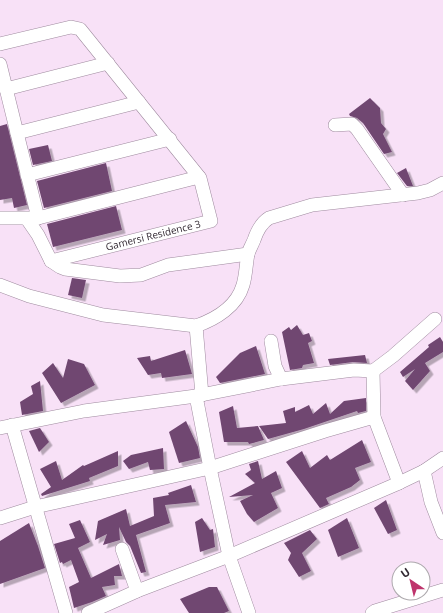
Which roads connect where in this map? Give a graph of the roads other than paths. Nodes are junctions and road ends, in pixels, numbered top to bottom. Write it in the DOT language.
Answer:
graph roads {
  1 [pos="0,44"];
  2 [pos="108,63"];
  3 [pos="0,64"];
  4 [pos="6,89"];
  5 [pos="139,102"];
  6 [pos="336,125"];
  7 [pos="17,133"];
  8 [pos="170,139"];
  9 [pos="27,175"];
  10 [pos="199,177"];
  11 [pos="443,183"];
  12 [pos="403,195"];
  13 [pos="0,218"];
  14 [pos="32,218"];
  15 [pos="248,254"];
  16 [pos="51,262"];
  17 [pos="0,285"];
  18 [pos="435,319"];
  19 [pos="196,326"];
  20 [pos="271,341"];
  21 [pos="373,370"];
  22 [pos="281,379"];
  23 [pos="199,396"];
  24 [pos="374,416"];
  25 [pos="6,427"];
  26 [pos="443,458"];
  27 [pos="210,468"];
  28 [pos="424,471"];
  29 [pos="399,483"];
  30 [pos="35,507"];
  31 [pos="0,518"];
  32 [pos="443,533"];
  33 [pos="122,549"];
  34 [pos="229,556"];
  35 [pos="137,590"];
  36 [pos="443,590"];
  37 [pos="66,613"];
  38 [pos="88,613"];
  39 [pos="249,613"];
  40 [pos="372,613"];
  1 -- 2 [label="street, Gamersi Residence 3"];
  2 -- 4 [label="street"];
  2 -- 5 [label="street, Gamersi Residence 3"];
  3 -- 4 [label="street"];
  4 -- 7 [label="street"];
  5 -- 7 [label="street"];
  5 -- 8 [label="street, Gamersi Residence 3"];
  6 -- 12 [label="street"];
  7 -- 9 [label="street"];
  8 -- 9 [label="street"];
  8 -- 10 [label="street, Gamersi Residence 3"];
  9 -- 14 [label="street"];
  10 -- 14 [label="street"];
  10 -- 16 [label="street, Gamersi Residence 3"];
  11 -- 12 [label="street"];
  12 -- 15 [label="street"];
  13 -- 14 [label="street"];
  14 -- 16 [label="street"];
  15 -- 16 [label="street"];
  15 -- 19 [label="street"];
  17 -- 19 [label="street"];
  18 -- 21 [label="street"];
  19 -- 23 [label="street"];
  20 -- 22 [label="street"];
  21 -- 22 [label="street"];
  21 -- 24 [label="street"];
  22 -- 23 [label="street"];
  23 -- 25 [label="street"];
  23 -- 27 [label="street"];
  24 -- 27 [label="street"];
  24 -- 29 [label="street"];
  25 -- 30 [label="street"];
  26 -- 28 [label="street"];
  27 -- 30 [label="street"];
  27 -- 34 [label="street"];
  28 -- 29 [label="street"];
  28 -- 32 [label="street"];
  29 -- 34 [label="street"];
  30 -- 31 [label="street"];
  30 -- 37 [label="street"];
  33 -- 35 [label="street"];
  34 -- 35 [label="street"];
  34 -- 39 [label="street"];
  35 -- 38 [label="street"];
  36 -- 40 [label="street"];
}
